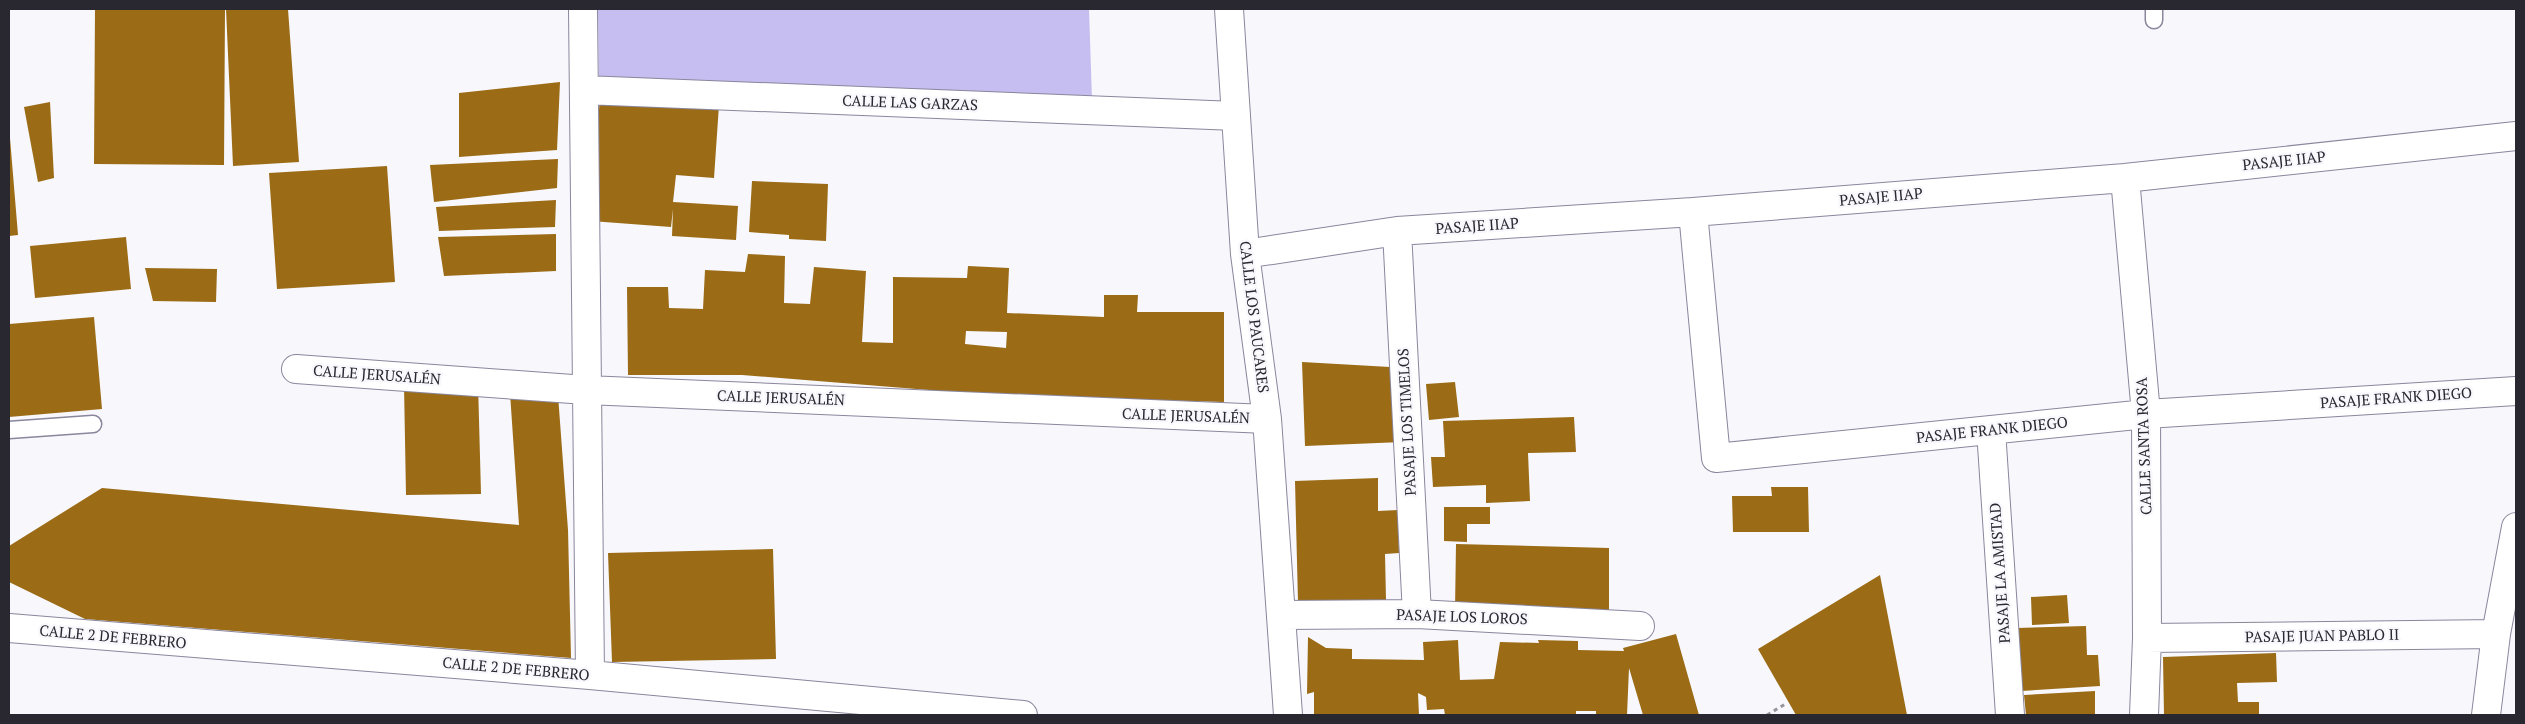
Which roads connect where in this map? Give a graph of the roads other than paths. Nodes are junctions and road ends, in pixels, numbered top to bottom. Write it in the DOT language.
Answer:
graph roads {
  1 [pos="583,9"];
  2 [pos="1229,9"];
  3 [pos="584,90"];
  4 [pos="1236,116"];
  5 [pos="2516,136"];
  6 [pos="2125,178"];
  7 [pos="1693,212"];
  8 [pos="1397,231"];
  9 [pos="1245,254"];
  10 [pos="296,369"];
  11 [pos="586,390"];
  12 [pos="2516,391"];
  13 [pos="2146,414"];
  14 [pos="1268,419"];
  15 [pos="93,424"];
  16 [pos="9,430"];
  17 [pos="1991,430"];
  18 [pos="2516,527"];
  19 [pos="1417,614"];
  20 [pos="1283,615"];
  21 [pos="1640,626"];
  22 [pos="9,628"];
  23 [pos="2496,634"];
  24 [pos="2147,638"];
  25 [pos="590,674"];
  26 [pos="1023,715"];
  27 [pos="1288,715"];
  28 [pos="2010,715"];
  29 [pos="2144,715"];
  30 [pos="2486,715"];
  1 -- 3 [label="street"];
  2 -- 4 [label="street, CALLE LOS PAUCARES"];
  3 -- 4 [label="street, CALLE LAS GARZAS"];
  3 -- 11 [label="street"];
  4 -- 9 [label="street, CALLE LOS PAUCARES"];
  5 -- 6 [label="street, PASAJE IIAP"];
  6 -- 7 [label="street, PASAJE IIAP"];
  6 -- 13 [label="street, CALLE SANTA ROSA"];
  7 -- 8 [label="street, PASAJE IIAP"];
  7 -- 17 [label="street, PASAJE FRANK DIEGO"];
  8 -- 9 [label="street, PASAJE IIAP"];
  8 -- 19 [label="street, PASAJE LOS TIMELOS"];
  9 -- 14 [label="street, CALLE LOS PAUCARES"];
  10 -- 11 [label="street, CALLE JERUSALÉN"];
  11 -- 14 [label="street, CALLE JERUSALÉN"];
  11 -- 25 [label="street"];
  12 -- 13 [label="street, PASAJE FRANK DIEGO"];
  13 -- 17 [label="street, PASAJE FRANK DIEGO"];
  13 -- 24 [label="street, CALLE SANTA ROSA"];
  14 -- 20 [label="street, CALLE LOS PAUCARES"];
  15 -- 16 [label="lane"];
  17 -- 28 [label="street, PASAJE LA AMISTAD"];
  18 -- 23 [label="street"];
  19 -- 20 [label="street, PASAJE LOS LOROS"];
  19 -- 21 [label="street, PASAJE LOS LOROS"];
  20 -- 27 [label="street, CALLE LOS PAUCARES"];
  22 -- 25 [label="street, CALLE 2 DE FEBRERO"];
  23 -- 24 [label="street, PASAJE JUAN PABLO II"];
  23 -- 30 [label="street"];
  24 -- 29 [label="street, CALLE SANTA ROSA"];
  25 -- 26 [label="street, CALLE 2 DE FEBRERO"];
}
